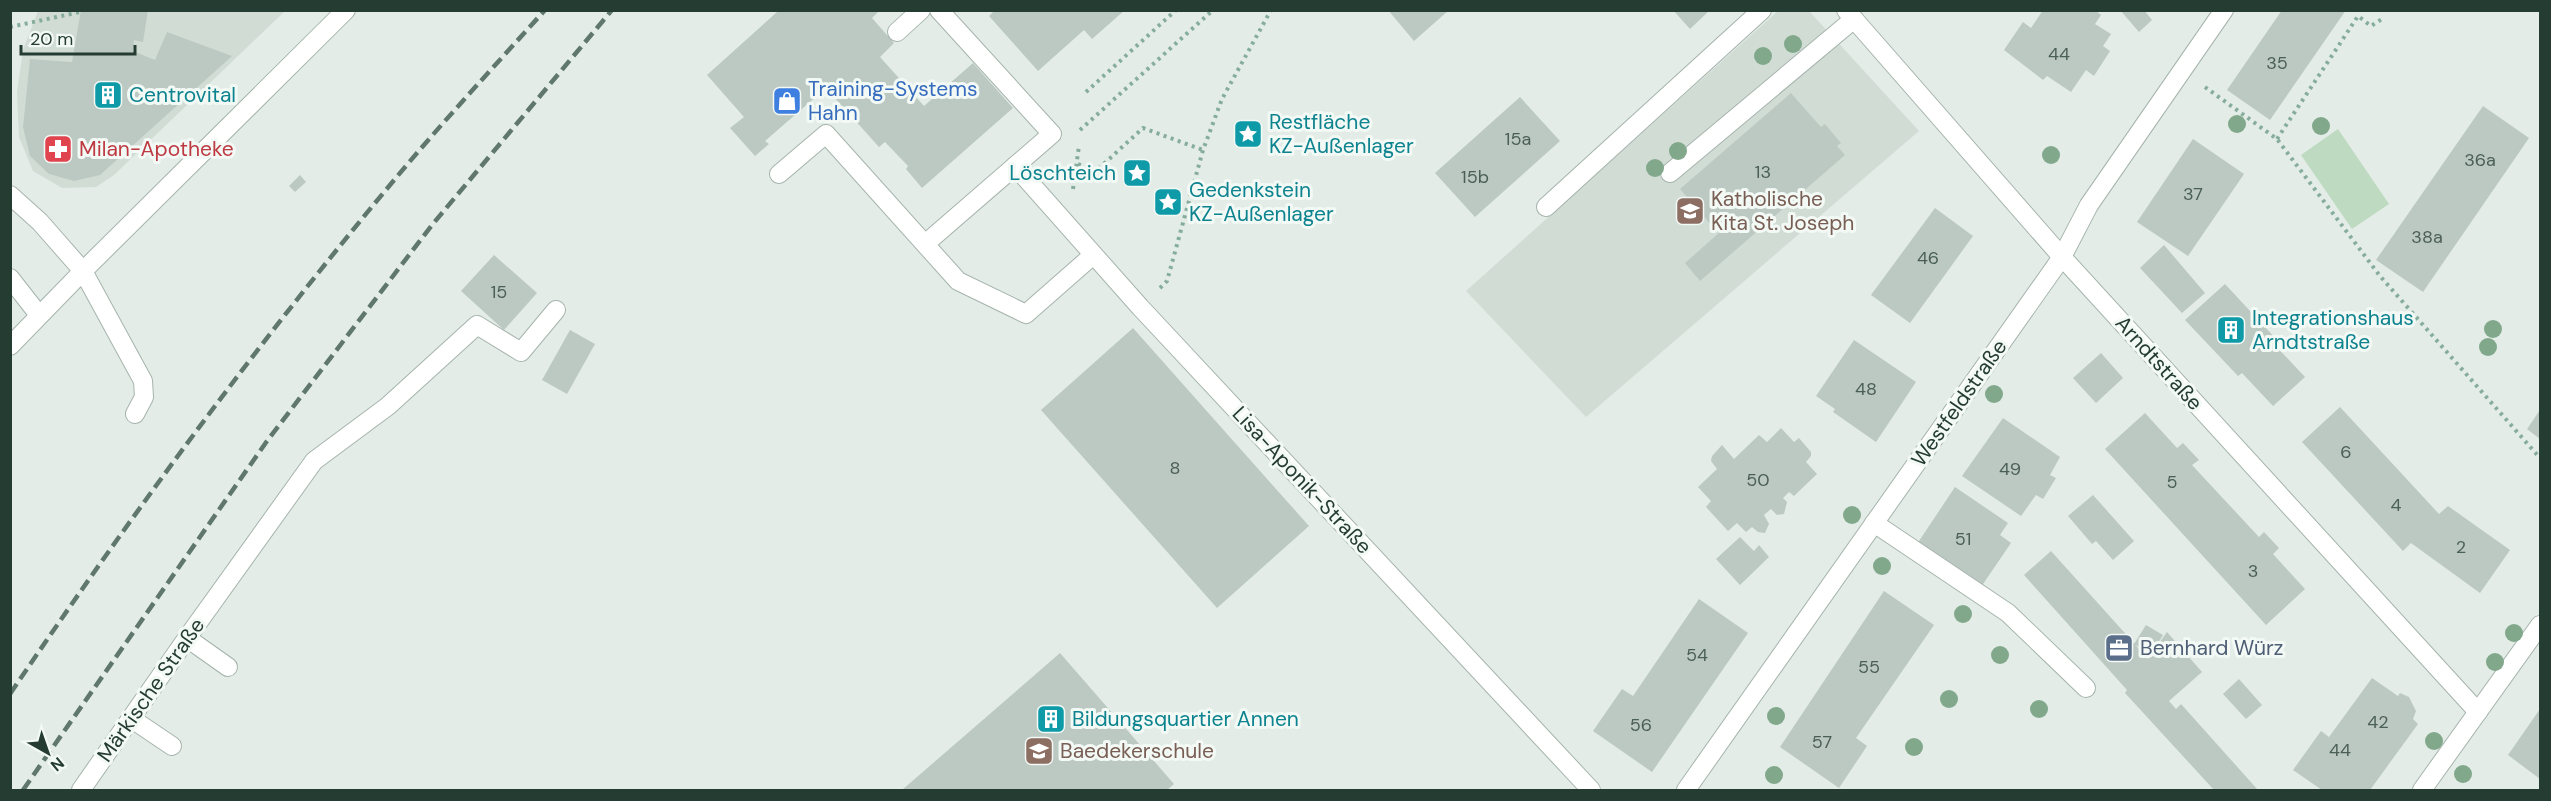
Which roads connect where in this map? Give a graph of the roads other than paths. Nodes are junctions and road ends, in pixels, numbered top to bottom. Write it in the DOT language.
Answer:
graph roads {
  1 [pos="346,10"];
  2 [pos="921,10"];
  3 [pos="939,10"];
  4 [pos="1762,10"];
  5 [pos="2224,10"];
  6 [pos="1850,15"];
  7 [pos="897,32"];
  8 [pos="1015,166"];
  9 [pos="1670,173"];
  10 [pos="779,174"];
  11 [pos="10,195"];
  12 [pos="1546,207"];
  13 [pos="925,244"];
  14 [pos="1092,256"];
  15 [pos="2062,257"];
  16 [pos="83,271"];
  17 [pos="10,278"];
  18 [pos="556,310"];
  19 [pos="39,315"];
  20 [pos="10,346"];
  21 [pos="135,414"];
  22 [pos="1874,523"];
  23 [pos="2541,625"];
  24 [pos="187,638"];
  25 [pos="228,667"];
  26 [pos="2086,688"];
  27 [pos="2478,712"];
  28 [pos="132,719"];
  29 [pos="171,746"];
  30 [pos="81,790"];
  31 [pos="1591,790"];
  32 [pos="1686,790"];
  33 [pos="2422,790"];
  1 -- 16 [label="street"];
  2 -- 7 [label="street"];
  3 -- 8 [label="street"];
  4 -- 12 [label="street"];
  5 -- 15 [label="street, Westfeldstraße"];
  6 -- 9 [label="street"];
  6 -- 15 [label="street, Arndtstraße"];
  8 -- 13 [label="street"];
  8 -- 14 [label="street, Lisa-Aponik-Straße"];
  10 -- 13 [label="street"];
  11 -- 16 [label="street"];
  13 -- 14 [label="street"];
  14 -- 31 [label="street, Lisa-Aponik-Straße"];
  15 -- 22 [label="street, Westfeldstraße"];
  15 -- 27 [label="street, Arndtstraße"];
  16 -- 19 [label="street"];
  16 -- 21 [label="street"];
  17 -- 19 [label="street"];
  18 -- 24 [label="street, Märkische Straße"];
  19 -- 20 [label="street"];
  22 -- 26 [label="street"];
  22 -- 32 [label="street, Westfeldstraße"];
  23 -- 27 [label="street"];
  24 -- 25 [label="street"];
  24 -- 28 [label="street, Märkische Straße"];
  27 -- 33 [label="street"];
  28 -- 29 [label="street"];
  28 -- 30 [label="street, Märkische Straße"];
}
